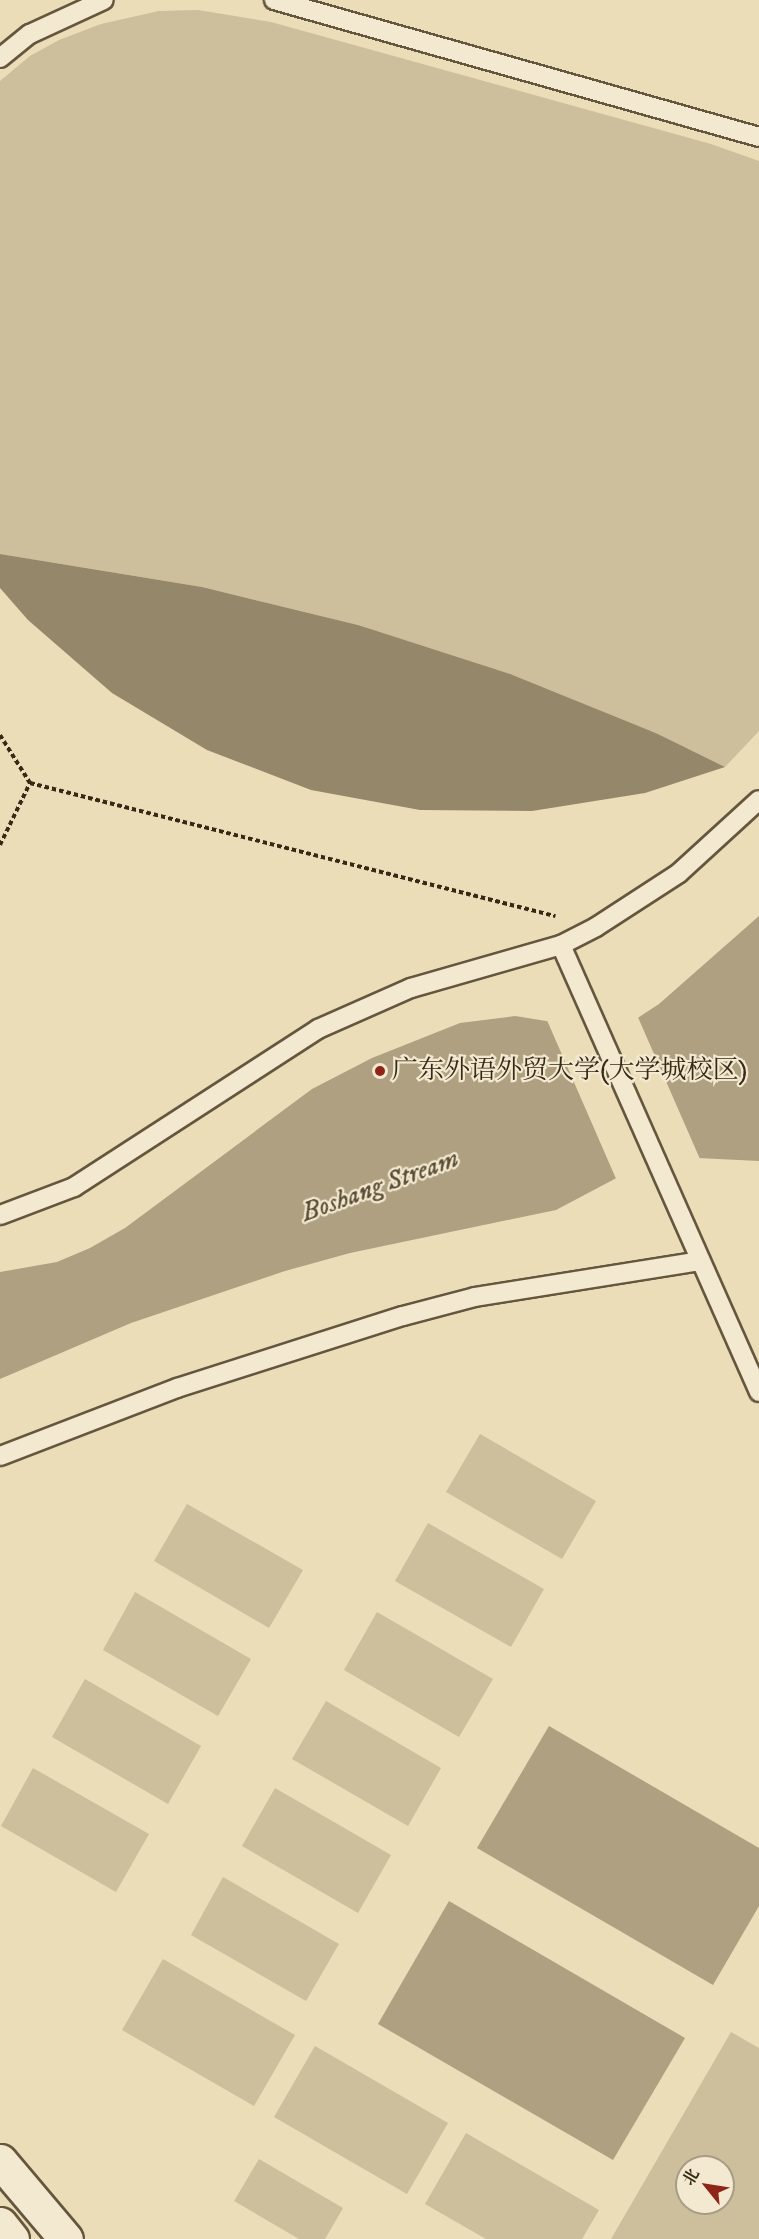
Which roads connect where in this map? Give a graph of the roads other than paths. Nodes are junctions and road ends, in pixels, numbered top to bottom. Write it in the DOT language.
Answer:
graph roads {
  1 [pos="104,0"];
  2 [pos="274,0"];
  3 [pos="0,58"];
  4 [pos="759,137"];
  5 [pos="759,800"];
  6 [pos="561,945"];
  7 [pos="0,1215"];
  8 [pos="700,1261"];
  9 [pos="759,1392"];
  10 [pos="0,1455"];
  11 [pos="0,2161"];
  12 [pos="0,2224"];
  13 [pos="12,2239"];
  14 [pos="66,2239"];
  1 -- 3 [label="lane"];
  2 -- 4 [label="lane"];
  5 -- 6 [label="lane"];
  6 -- 7 [label="lane"];
  6 -- 8 [label="lane"];
  8 -- 9 [label="lane"];
  8 -- 10 [label="lane"];
  11 -- 14 [label="main road"];
  12 -- 13 [label="main road"];
}
